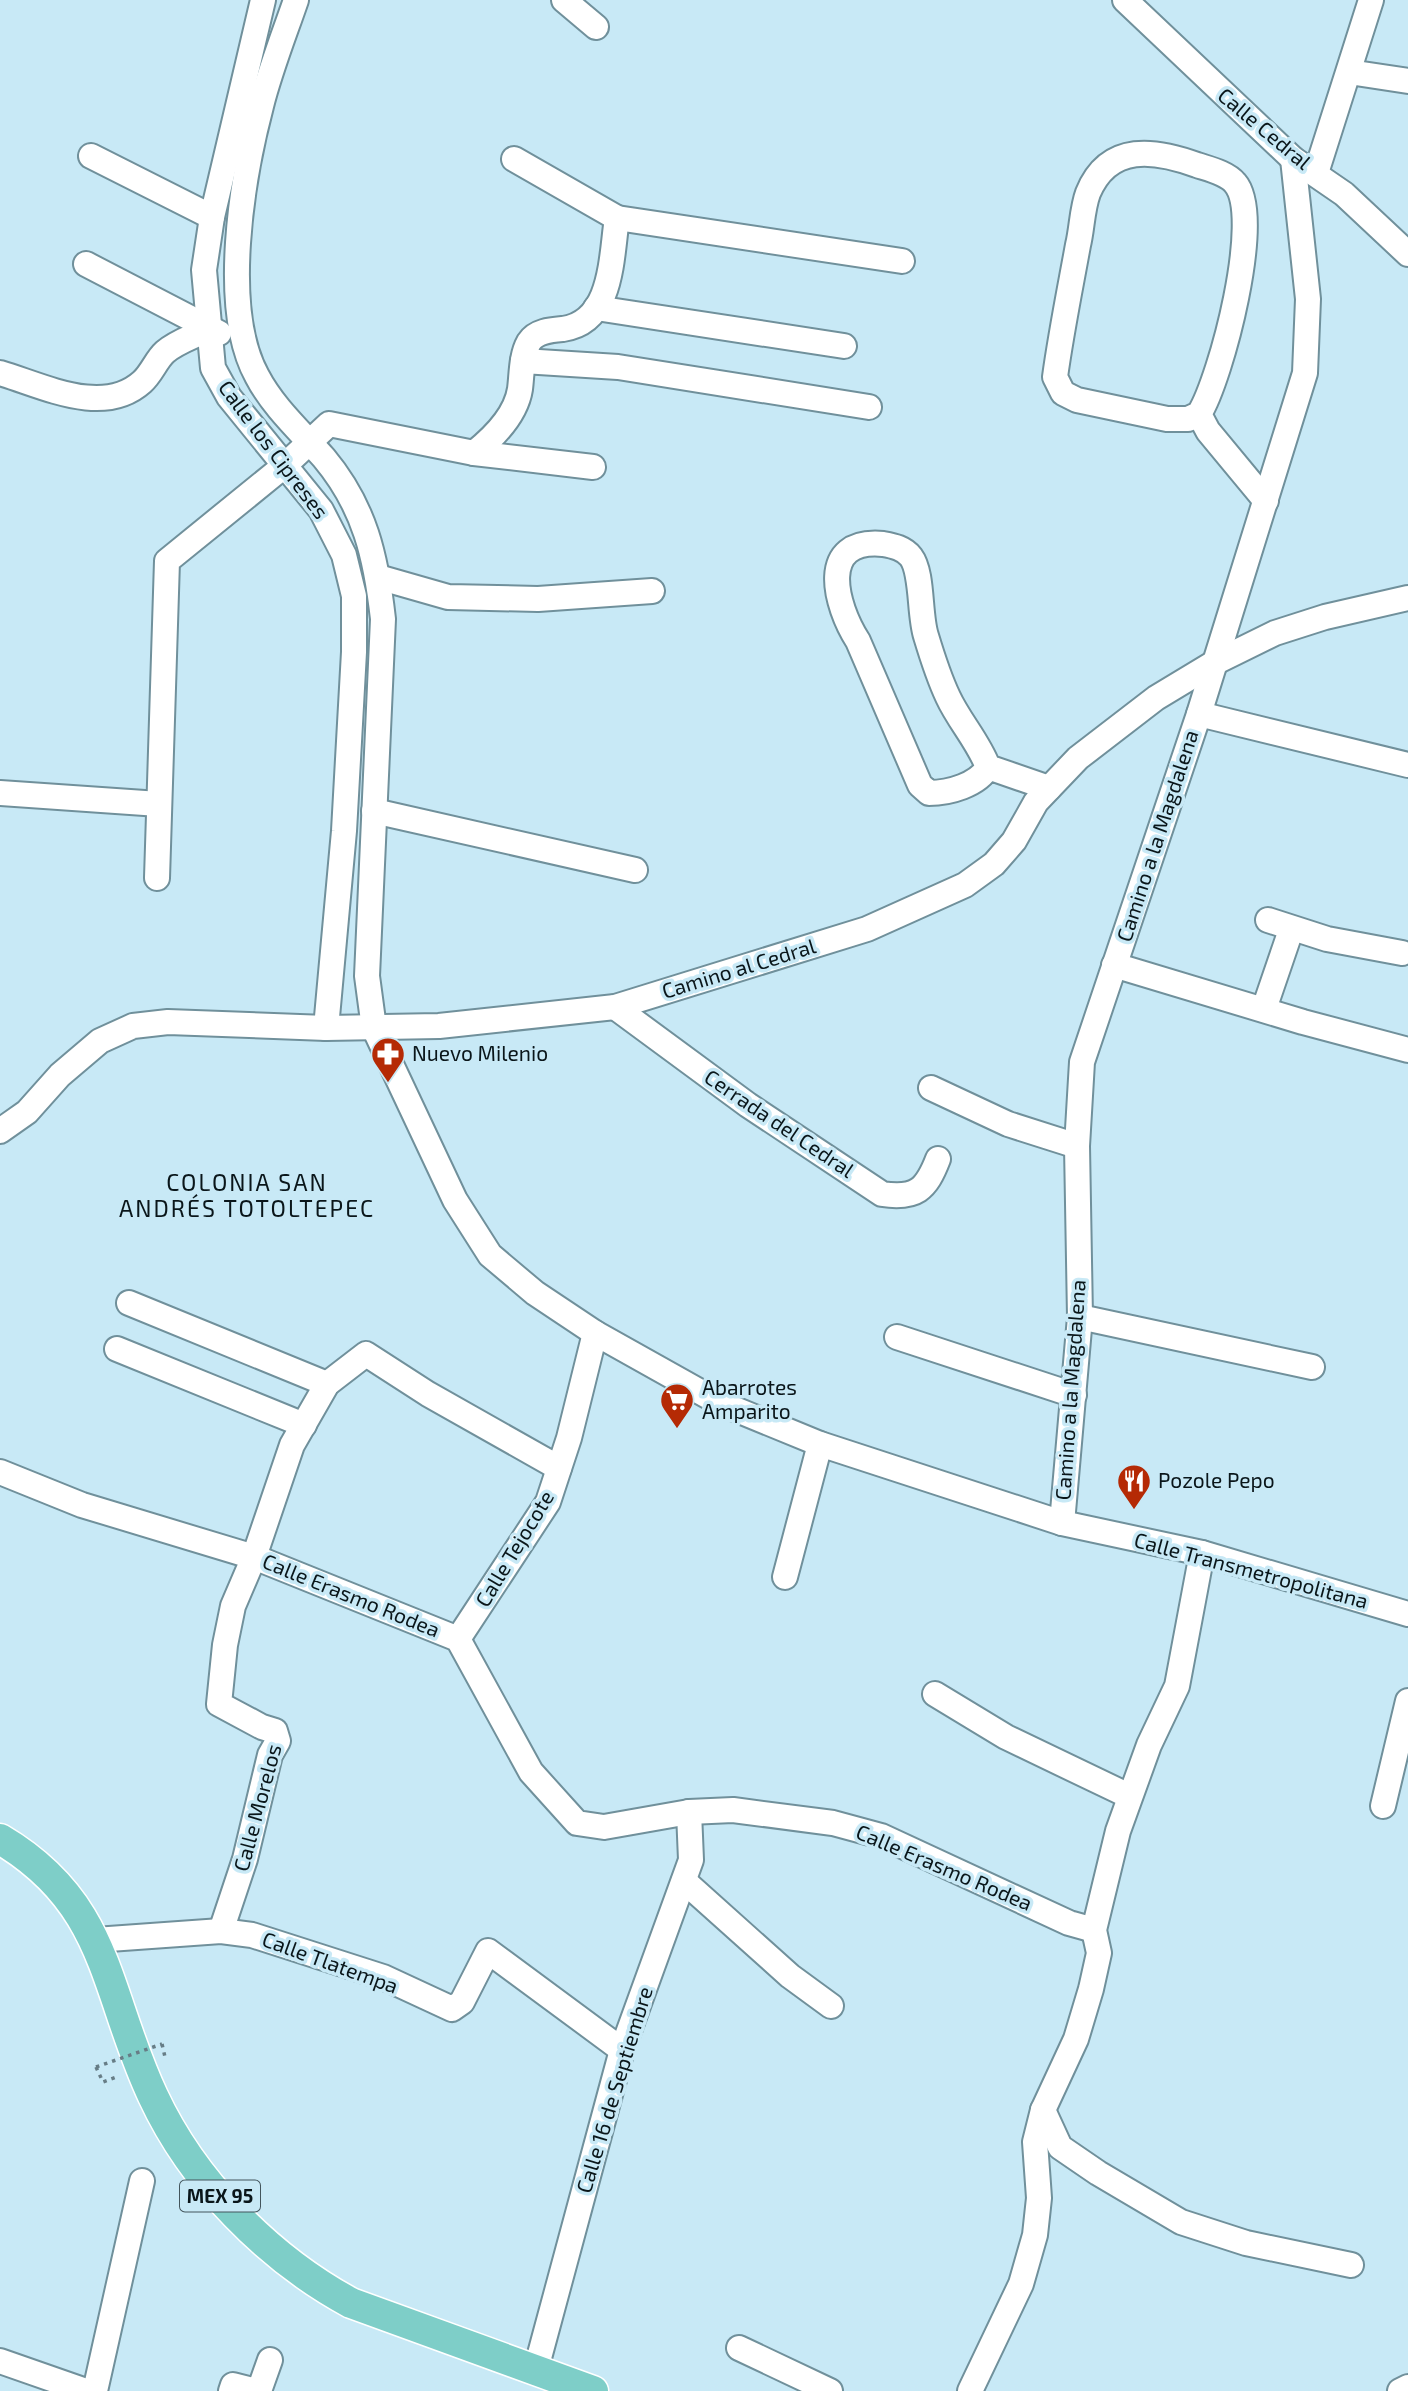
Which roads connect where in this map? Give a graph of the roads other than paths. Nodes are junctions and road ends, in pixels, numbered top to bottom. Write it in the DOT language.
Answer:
graph roads {
  1 [pos="263,0"];
  2 [pos="296,0"];
  3 [pos="564,0"];
  4 [pos="1125,0"];
  5 [pos="1371,0"];
  6 [pos="596,27"];
  7 [pos="1349,72"];
  8 [pos="1408,81"];
  9 [pos="90,156"];
  10 [pos="514,159"];
  11 [pos="1293,159"];
  12 [pos="1316,173"];
  13 [pos="212,217"];
  14 [pos="617,218"];
  15 [pos="1408,254"];
  16 [pos="902,261"];
  17 [pos="86,264"];
  18 [pos="596,308"];
  19 [pos="208,329"];
  20 [pos="242,342"];
  21 [pos="844,346"];
  22 [pos="523,362"];
  23 [pos="0,373"];
  24 [pos="869,407"];
  25 [pos="1199,414"];
  26 [pos="310,444"];
  27 [pos="474,453"];
  28 [pos="284,466"];
  29 [pos="593,467"];
  30 [pos="1266,501"];
  31 [pos="378,577"];
  32 [pos="652,591"];
  33 [pos="1408,598"];
  34 [pos="1214,663"];
  35 [pos="1199,715"];
  36 [pos="1408,765"];
  37 [pos="988,766"];
  38 [pos="1049,788"];
  39 [pos="0,793"];
  40 [pos="159,804"];
  41 [pos="374,811"];
  42 [pos="635,870"];
  43 [pos="156,878"];
  44 [pos="1402,953"];
  45 [pos="1114,965"];
  46 [pos="615,1007"];
  47 [pos="1264,1009"];
  48 [pos="326,1028"];
  49 [pos="374,1028"];
  50 [pos="1408,1050"];
  51 [pos="931,1087"];
  52 [pos="0,1131"];
  53 [pos="1077,1146"];
  54 [pos="938,1159"];
  55 [pos="130,1303"];
  56 [pos="1080,1317"];
  57 [pos="595,1333"];
  58 [pos="897,1337"];
  59 [pos="117,1349"];
  60 [pos="1312,1367"];
  61 [pos="327,1384"];
  62 [pos="1074,1395"];
  63 [pos="303,1425"];
  64 [pos="820,1444"];
  65 [pos="559,1468"];
  66 [pos="0,1472"];
  67 [pos="1062,1524"];
  68 [pos="1202,1553"];
  69 [pos="254,1557"];
  70 [pos="785,1577"];
  71 [pos="1408,1614"];
  72 [pos="458,1639"];
  73 [pos="935,1695"];
  74 [pos="1408,1701"];
  75 [pos="1129,1796"];
  76 [pos="1383,1806"];
  77 [pos="689,1812"];
  78 [pos="0,1839"];
  79 [pos="684,1881"];
  80 [pos="1094,1930"];
  81 [pos="221,1931"];
  82 [pos="94,1940"];
  83 [pos="831,2006"];
  84 [pos="622,2050"];
  85 [pos="1043,2109"];
  86 [pos="142,2181"];
  87 [pos="1351,2265"];
  88 [pos="739,2348"];
  89 [pos="270,2360"];
  90 [pos="0,2361"];
  91 [pos="536,2369"];
  92 [pos="1408,2387"];
  93 [pos="86,2391"];
  94 [pos="95,2391"];
  95 [pos="231,2391"];
  96 [pos="257,2391"];
  97 [pos="593,2391"];
  98 [pos="830,2391"];
  99 [pos="970,2391"];
  100 [pos="1400,2391"];
  1 -- 13 [label="street, Calle los Cipreses"];
  2 -- 20 [label="street, Calle los Cipreses"];
  3 -- 6 [label="street"];
  4 -- 11 [label="street, Calle Cedral"];
  5 -- 7 [label="street"];
  7 -- 8 [label="street"];
  7 -- 12 [label="street"];
  9 -- 13 [label="street"];
  10 -- 14 [label="street"];
  11 -- 12 [label="street, Calle Cedral"];
  11 -- 30 [label="street, Camino a la Magdalena"];
  12 -- 15 [label="street, Calle Cedral"];
  13 -- 19 [label="street, Calle los Cipreses"];
  14 -- 16 [label="street"];
  14 -- 18 [label="street"];
  17 -- 19 [label="street"];
  18 -- 21 [label="street"];
  18 -- 22 [label="street"];
  19 -- 20 [label="street"];
  19 -- 23 [label="street"];
  19 -- 28 [label="street, Calle los Cipreses"];
  20 -- 26 [label="street, Calle los Cipreses"];
  22 -- 24 [label="street"];
  22 -- 27 [label="street"];
  25 -- 25 [label="street"];
  25 -- 30 [label="street"];
  26 -- 27 [label="street"];
  26 -- 28 [label="street"];
  26 -- 31 [label="street, Calle los Cipreses"];
  27 -- 29 [label="street"];
  28 -- 40 [label="street"];
  28 -- 48 [label="street, Calle los Cipreses"];
  30 -- 34 [label="street, Camino a la Magdalena"];
  31 -- 32 [label="street"];
  31 -- 41 [label="street, Calle los Cipreses"];
  33 -- 34 [label="street, Camino al Cedral"];
  34 -- 35 [label="street, Camino a la Magdalena"];
  34 -- 38 [label="street, Camino al Cedral"];
  35 -- 36 [label="street"];
  35 -- 45 [label="street, Camino a la Magdalena"];
  37 -- 37 [label="street"];
  37 -- 38 [label="street"];
  38 -- 46 [label="street, Camino al Cedral"];
  39 -- 40 [label="street"];
  40 -- 43 [label="street"];
  41 -- 42 [label="street"];
  41 -- 49 [label="street, Calle los Cipreses"];
  44 -- 47 [label="street"];
  45 -- 47 [label="street"];
  45 -- 53 [label="street, Camino a la Magdalena"];
  46 -- 49 [label="street, Camino al Cedral"];
  46 -- 54 [label="street, Cerrada del Cedral"];
  47 -- 50 [label="street"];
  48 -- 49 [label="street, Camino al Cedral"];
  48 -- 52 [label="street, Camino al Cedral"];
  49 -- 57 [label="street, Calle Transmetropolitana"];
  51 -- 53 [label="street"];
  53 -- 56 [label="street, Camino a la Magdalena"];
  55 -- 61 [label="street"];
  56 -- 60 [label="street"];
  56 -- 62 [label="street, Camino a la Magdalena"];
  57 -- 64 [label="street, Calle Transmetropolitana"];
  57 -- 65 [label="street, Calle Tejocote"];
  58 -- 62 [label="street"];
  59 -- 63 [label="street"];
  61 -- 63 [label="street, Calle Morelos"];
  61 -- 65 [label="street"];
  62 -- 67 [label="street, Camino a la Magdalena"];
  63 -- 69 [label="street, Calle Morelos"];
  64 -- 67 [label="street, Calle Transmetropolitana"];
  64 -- 70 [label="street"];
  65 -- 72 [label="street, Calle Tejocote"];
  66 -- 69 [label="street, Calle Erasmo Rodea"];
  67 -- 68 [label="street, Calle Transmetropolitana"];
  68 -- 71 [label="street, Calle Transmetropolitana"];
  68 -- 75 [label="street"];
  69 -- 72 [label="street, Calle Erasmo Rodea"];
  69 -- 81 [label="street, Calle Morelos"];
  72 -- 77 [label="street, Calle Erasmo Rodea"];
  73 -- 75 [label="street"];
  74 -- 76 [label="street"];
  75 -- 80 [label="street"];
  77 -- 79 [label="street, Calle 16 de Septiembre"];
  77 -- 80 [label="street, Calle Erasmo Rodea"];
  78 -- 82 [label="main road, MEX 95"];
  79 -- 83 [label="street"];
  79 -- 84 [label="street, Calle 16 de Septiembre"];
  80 -- 85 [label="street"];
  81 -- 82 [label="street, Calle Tlatempa"];
  81 -- 84 [label="street, Calle Tlatempa"];
  82 -- 91 [label="main road, MEX 95"];
  84 -- 91 [label="street, Calle 16 de Septiembre"];
  85 -- 87 [label="street"];
  85 -- 99 [label="street"];
  86 -- 94 [label="street"];
  88 -- 98 [label="street"];
  89 -- 96 [label="street"];
  90 -- 93 [label="street"];
  91 -- 97 [label="main road, MEX 95"];
  92 -- 100 [label="street"];
  95 -- 96 [label="street"];
}
